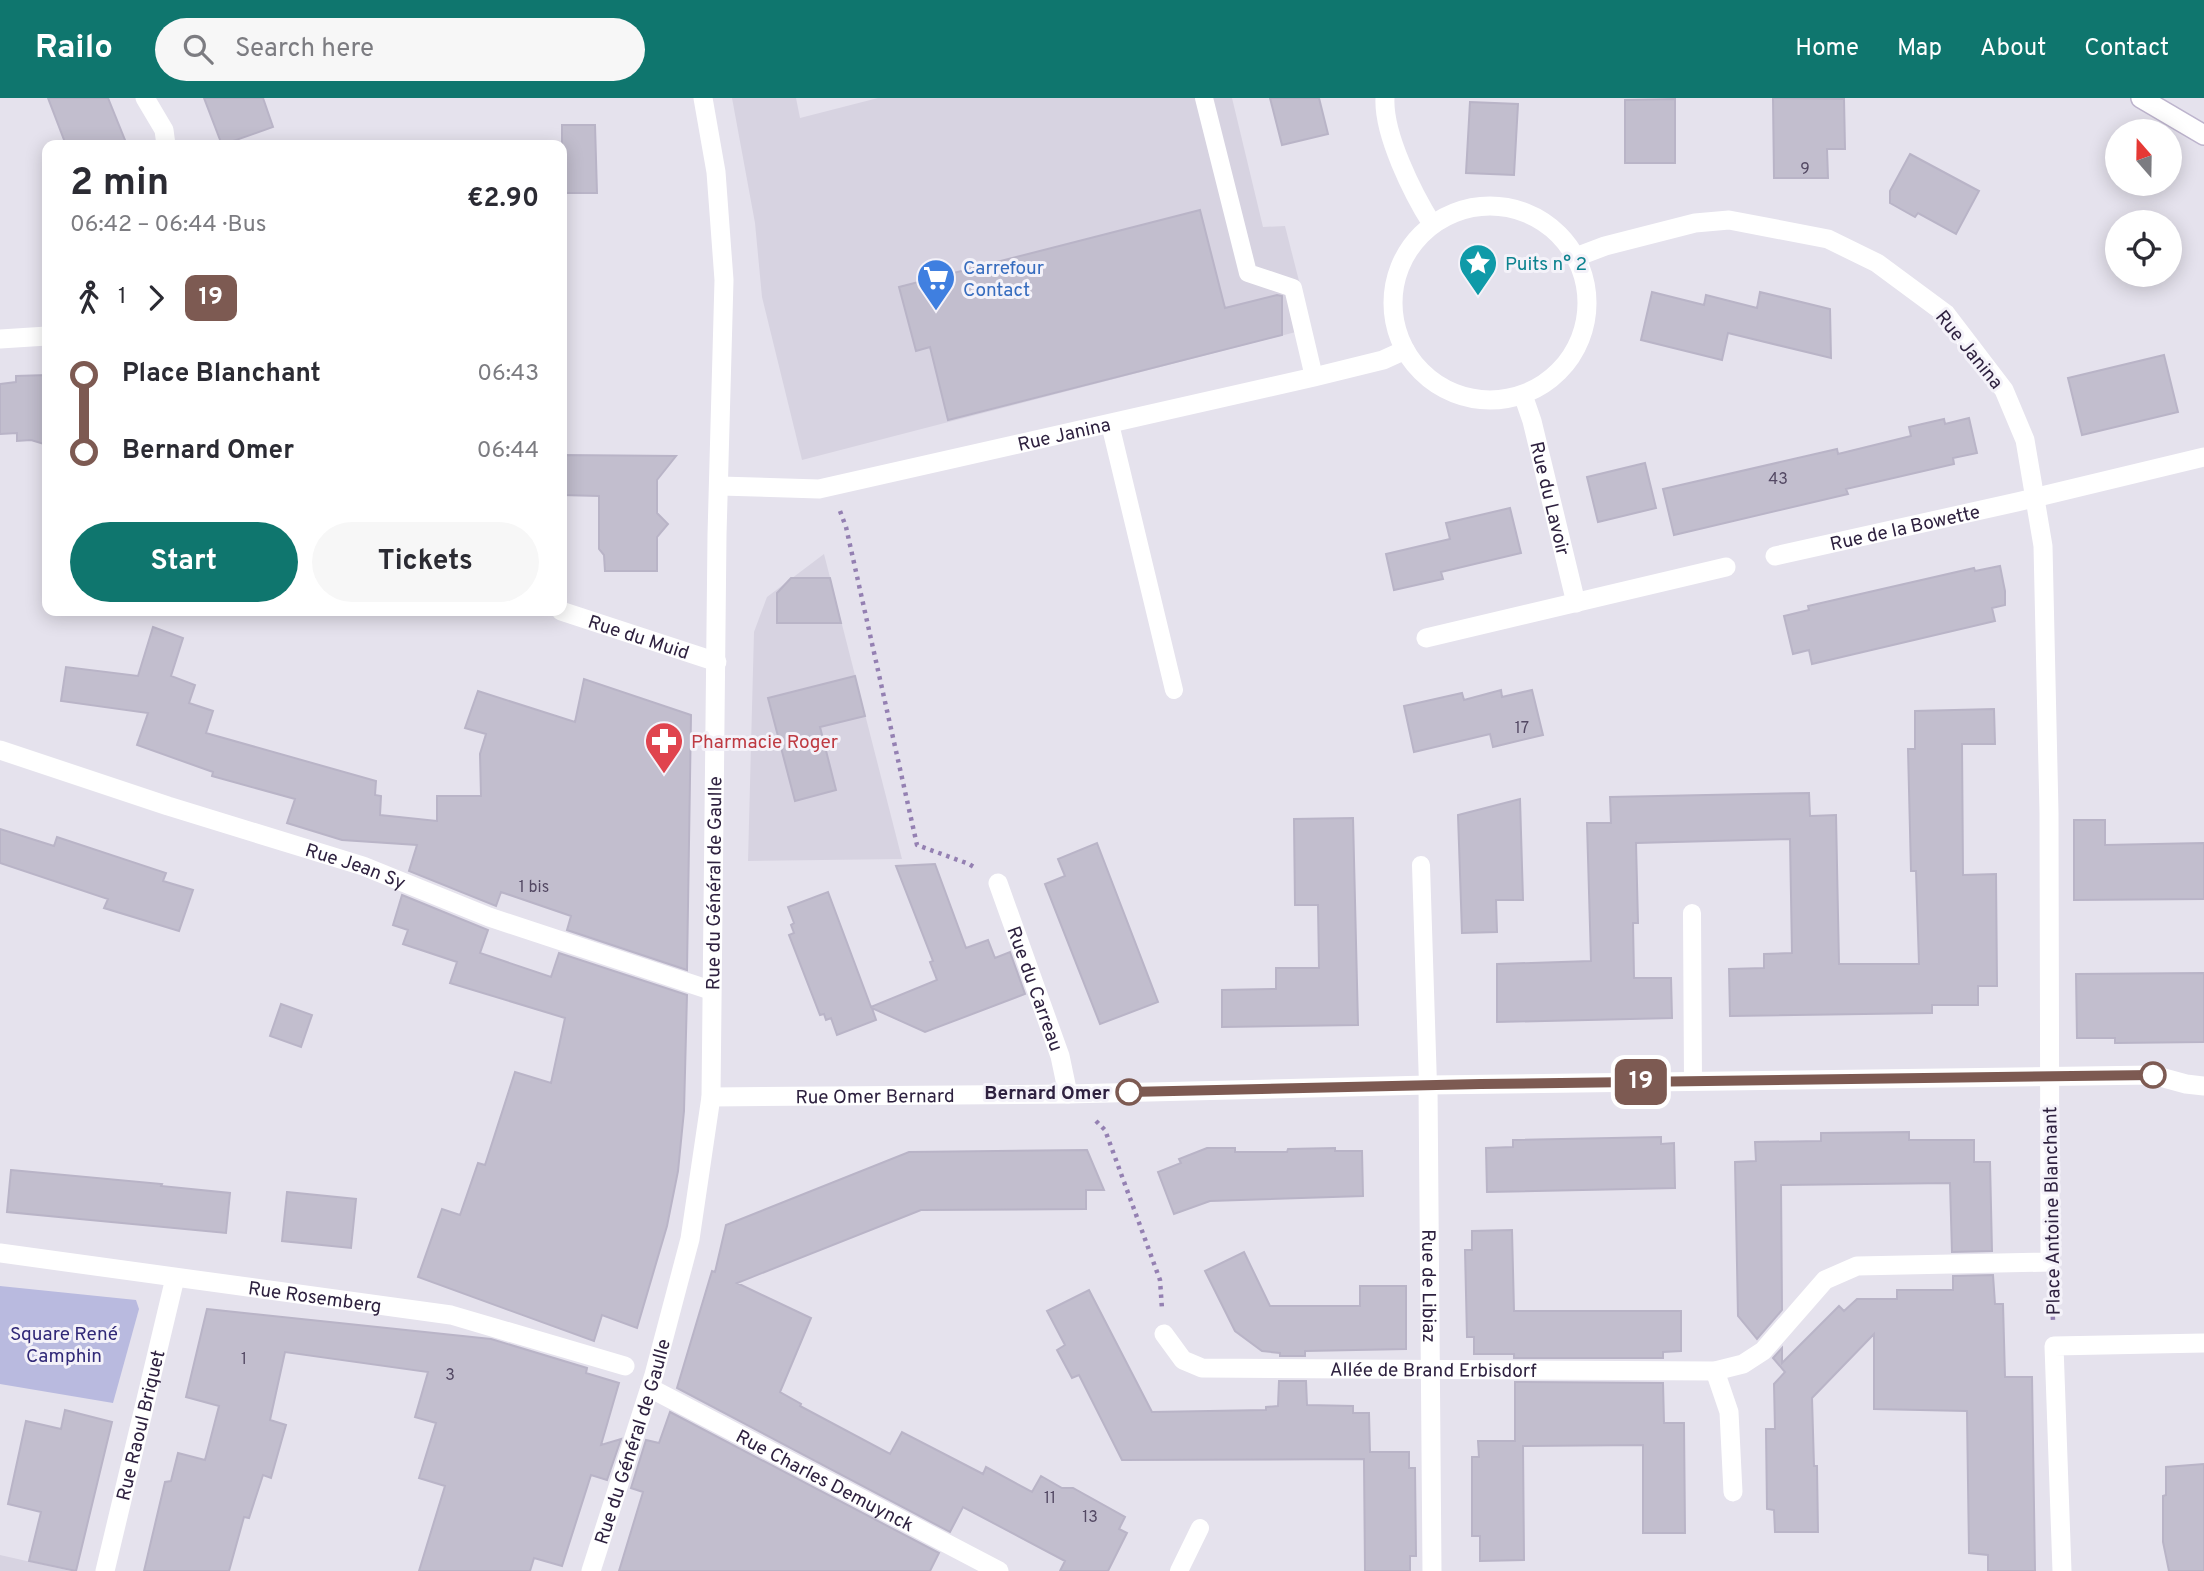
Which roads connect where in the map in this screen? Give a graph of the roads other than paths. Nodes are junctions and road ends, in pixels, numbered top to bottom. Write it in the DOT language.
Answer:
graph roads {
  1 [pos="145,98"];
  2 [pos="704,98"];
  3 [pos="1204,98"];
  4 [pos="1385,98"];
  5 [pos="2141,98"];
  6 [pos="2204,135"];
  7 [pos="165,140"];
  8 [pos="1432,224"];
  9 [pos="1576,257"];
  10 [pos="42,337"];
  11 [pos="0,339"];
  12 [pos="1405,351"];
  13 [pos="1314,377"];
  14 [pos="1523,395"];
  15 [pos="1110,424"];
  16 [pos="2204,457"];
  17 [pos="720,486"];
  18 [pos="2035,498"];
  19 [pos="1775,556"];
  20 [pos="1726,567"];
  21 [pos="1576,603"];
  22 [pos="567,613"];
  23 [pos="1426,638"];
  24 [pos="717,662"];
  25 [pos="1174,690"];
  26 [pos="0,750"];
  27 [pos="2049,813"];
  28 [pos="1422,865"];
  29 [pos="998,883"];
  30 [pos="1692,913"];
  31 [pos="710,990"];
  32 [pos="2049,1076"];
  33 [pos="1693,1081"];
  34 [pos="1428,1085"];
  35 [pos="2204,1086"];
  36 [pos="1068,1094"];
  37 [pos="711,1097"];
  38 [pos="0,1253"];
  39 [pos="2050,1262"];
  40 [pos="175,1278"];
  41 [pos="1164,1334"];
  42 [pos="2204,1343"];
  43 [pos="625,1366"];
  44 [pos="1432,1371"];
  45 [pos="1715,1371"];
  46 [pos="650,1388"];
  47 [pos="1734,1492"];
  48 [pos="1200,1528"];
  49 [pos="105,1571"];
  50 [pos="591,1571"];
  51 [pos="999,1571"];
  52 [pos="1179,1571"];
  53 [pos="1432,1571"];
  54 [pos="2062,1571"];
  1 -- 7 [label="street"];
  2 -- 17 [label="street, Rue du Général de Gaulle"];
  3 -- 13 [label="lane"];
  4 -- 8 [label="street"];
  5 -- 6 [label="street"];
  8 -- 9 [label="street"];
  8 -- 12 [label="street"];
  9 -- 14 [label="street"];
  9 -- 18 [label="street, Rue Janina"];
  10 -- 11 [label="street"];
  12 -- 13 [label="street, Rue Janina"];
  12 -- 14 [label="street"];
  13 -- 15 [label="street, Rue Janina"];
  14 -- 21 [label="street, Rue du Lavoir"];
  15 -- 17 [label="street, Rue Janina"];
  15 -- 25 [label="lane"];
  16 -- 18 [label="street, Rue de la Bowette"];
  17 -- 24 [label="street, Rue du Général de Gaulle"];
  18 -- 19 [label="street, Rue de la Bowette"];
  18 -- 27 [label="street, Rue Janina"];
  20 -- 21 [label="street"];
  21 -- 23 [label="street"];
  22 -- 24 [label="street, Rue du Muid"];
  24 -- 31 [label="street, Rue du Général de Gaulle"];
  26 -- 31 [label="street, Rue Jean Sy"];
  27 -- 32 [label="street, Place Antoine Blanchant"];
  28 -- 34 [label="lane"];
  29 -- 36 [label="street, Rue du Carreau"];
  30 -- 33 [label="lane"];
  31 -- 37 [label="street, Rue du Général de Gaulle"];
  32 -- 33 [label="street, Rue Omer Bernard"];
  32 -- 35 [label="street"];
  32 -- 39 [label="street, Place Antoine Blanchant"];
  33 -- 34 [label="street, Rue Omer Bernard"];
  34 -- 36 [label="street, Rue Omer Bernard"];
  34 -- 44 [label="street, Rue de Libiaz"];
  36 -- 37 [label="street, Rue Omer Bernard"];
  37 -- 46 [label="street, Rue du Général de Gaulle"];
  38 -- 40 [label="street, Rue Rosemberg"];
  39 -- 45 [label="street, Allée de Brand Erbisdorf"];
  40 -- 43 [label="street, Rue Rosemberg"];
  40 -- 49 [label="street, Rue Raoul Briquet"];
  41 -- 44 [label="street, Allée de Brand Erbisdorf"];
  42 -- 54 [label="street"];
  44 -- 45 [label="street, Allée de Brand Erbisdorf"];
  44 -- 53 [label="street, Rue de Libiaz"];
  45 -- 47 [label="street"];
  46 -- 50 [label="street, Rue du Général de Gaulle"];
  46 -- 51 [label="street, Rue Charles Demuynck"];
  48 -- 52 [label="lane"];
}
